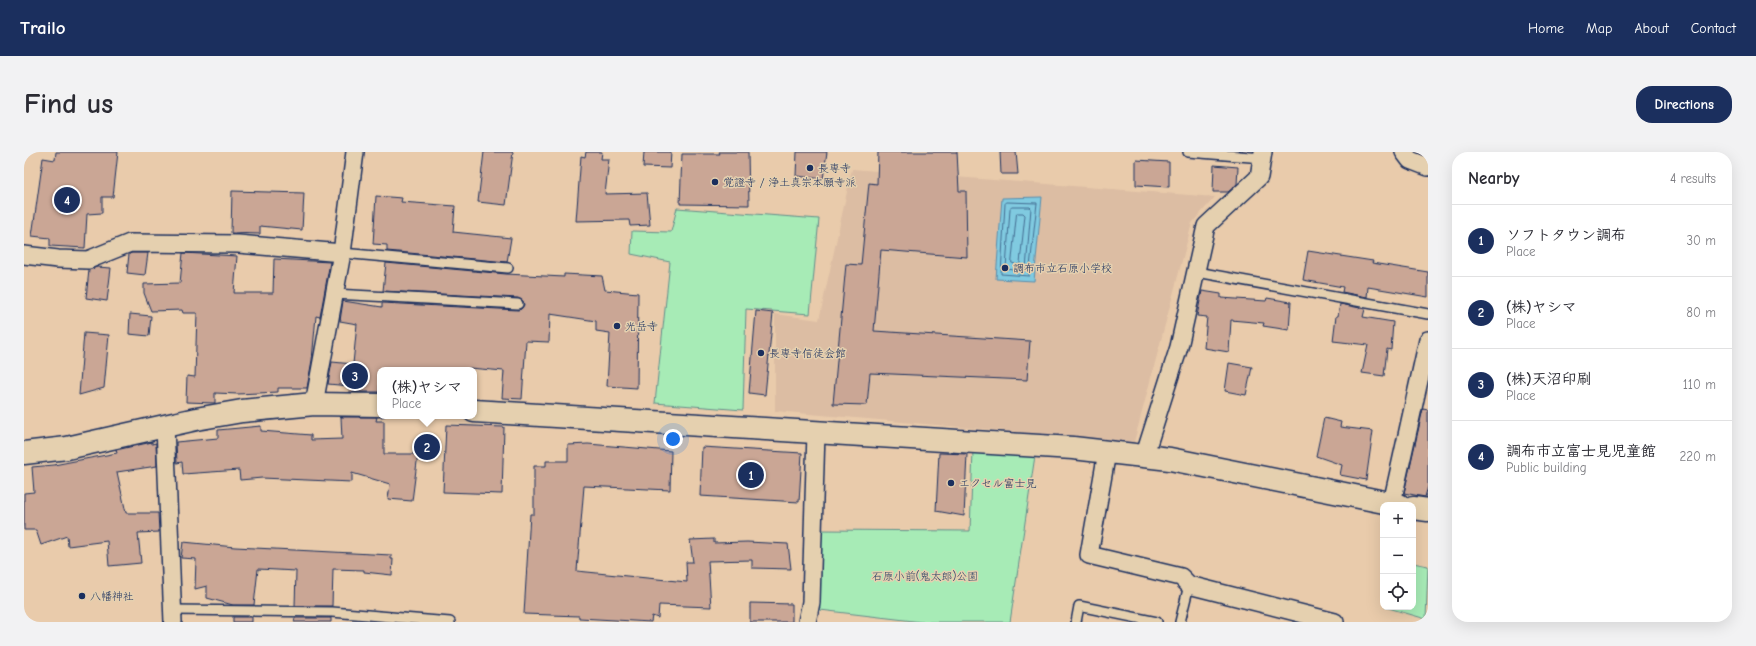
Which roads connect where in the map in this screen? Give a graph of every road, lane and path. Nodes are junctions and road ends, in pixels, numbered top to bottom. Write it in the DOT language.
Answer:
graph roads {
  1 [pos="355,152"];
  2 [pos="1188,152"];
  3 [pos="1404,152"];
  4 [pos="1263,155"];
  5 [pos="1428,167"];
  6 [pos="342,253"];
  7 [pos="24,255"];
  8 [pos="508,268"];
  9 [pos="1197,272"];
  10 [pos="334,294"];
  11 [pos="518,304"];
  12 [pos="1428,314"];
  13 [pos="1428,340"];
  14 [pos="314,404"];
  15 [pos="377,405"];
  16 [pos="477,411"];
  17 [pos="165,426"];
  18 [pos="816,432"];
  19 [pos="1108,452"];
  20 [pos="24,453"];
  21 [pos="1144,457"];
  22 [pos="1385,502"];
  23 [pos="1395,502"];
  24 [pos="1416,508"];
  25 [pos="1428,510"];
  26 [pos="1190,585"];
  27 [pos="172,616"];
  28 [pos="1314,620"];
  29 [pos="450,622"];
  30 [pos="807,622"];
  31 [pos="1076,622"];
  32 [pos="1157,622"];
  33 [pos="1180,622"];
  34 [pos="1334,622"];
  1 -- 6 [label="street"];
  2 -- 4 [label="lane"];
  3 -- 5 [label="street"];
  4 -- 9 [label="street"];
  6 -- 7 [label="street"];
  6 -- 8 [label="lane"];
  6 -- 10 [label="street"];
  9 -- 12 [label="lane"];
  9 -- 21 [label="street"];
  10 -- 11 [label="lane"];
  10 -- 14 [label="street"];
  13 -- 23 [label="street"];
  14 -- 15 [label="street"];
  14 -- 17 [label="street"];
  16 -- 18 [label="street"];
  17 -- 20 [label="street"];
  17 -- 27 [label="street"];
  18 -- 19 [label="street"];
  18 -- 30 [label="street"];
  19 -- 21 [label="street"];
  19 -- 26 [label="street"];
  21 -- 22 [label="street"];
  24 -- 25 [label="street"];
  26 -- 28 [label="street"];
  26 -- 33 [label="lane"];
  27 -- 29 [label="lane"];
  28 -- 34 [label="street"];
  31 -- 32 [label="lane"];
}
